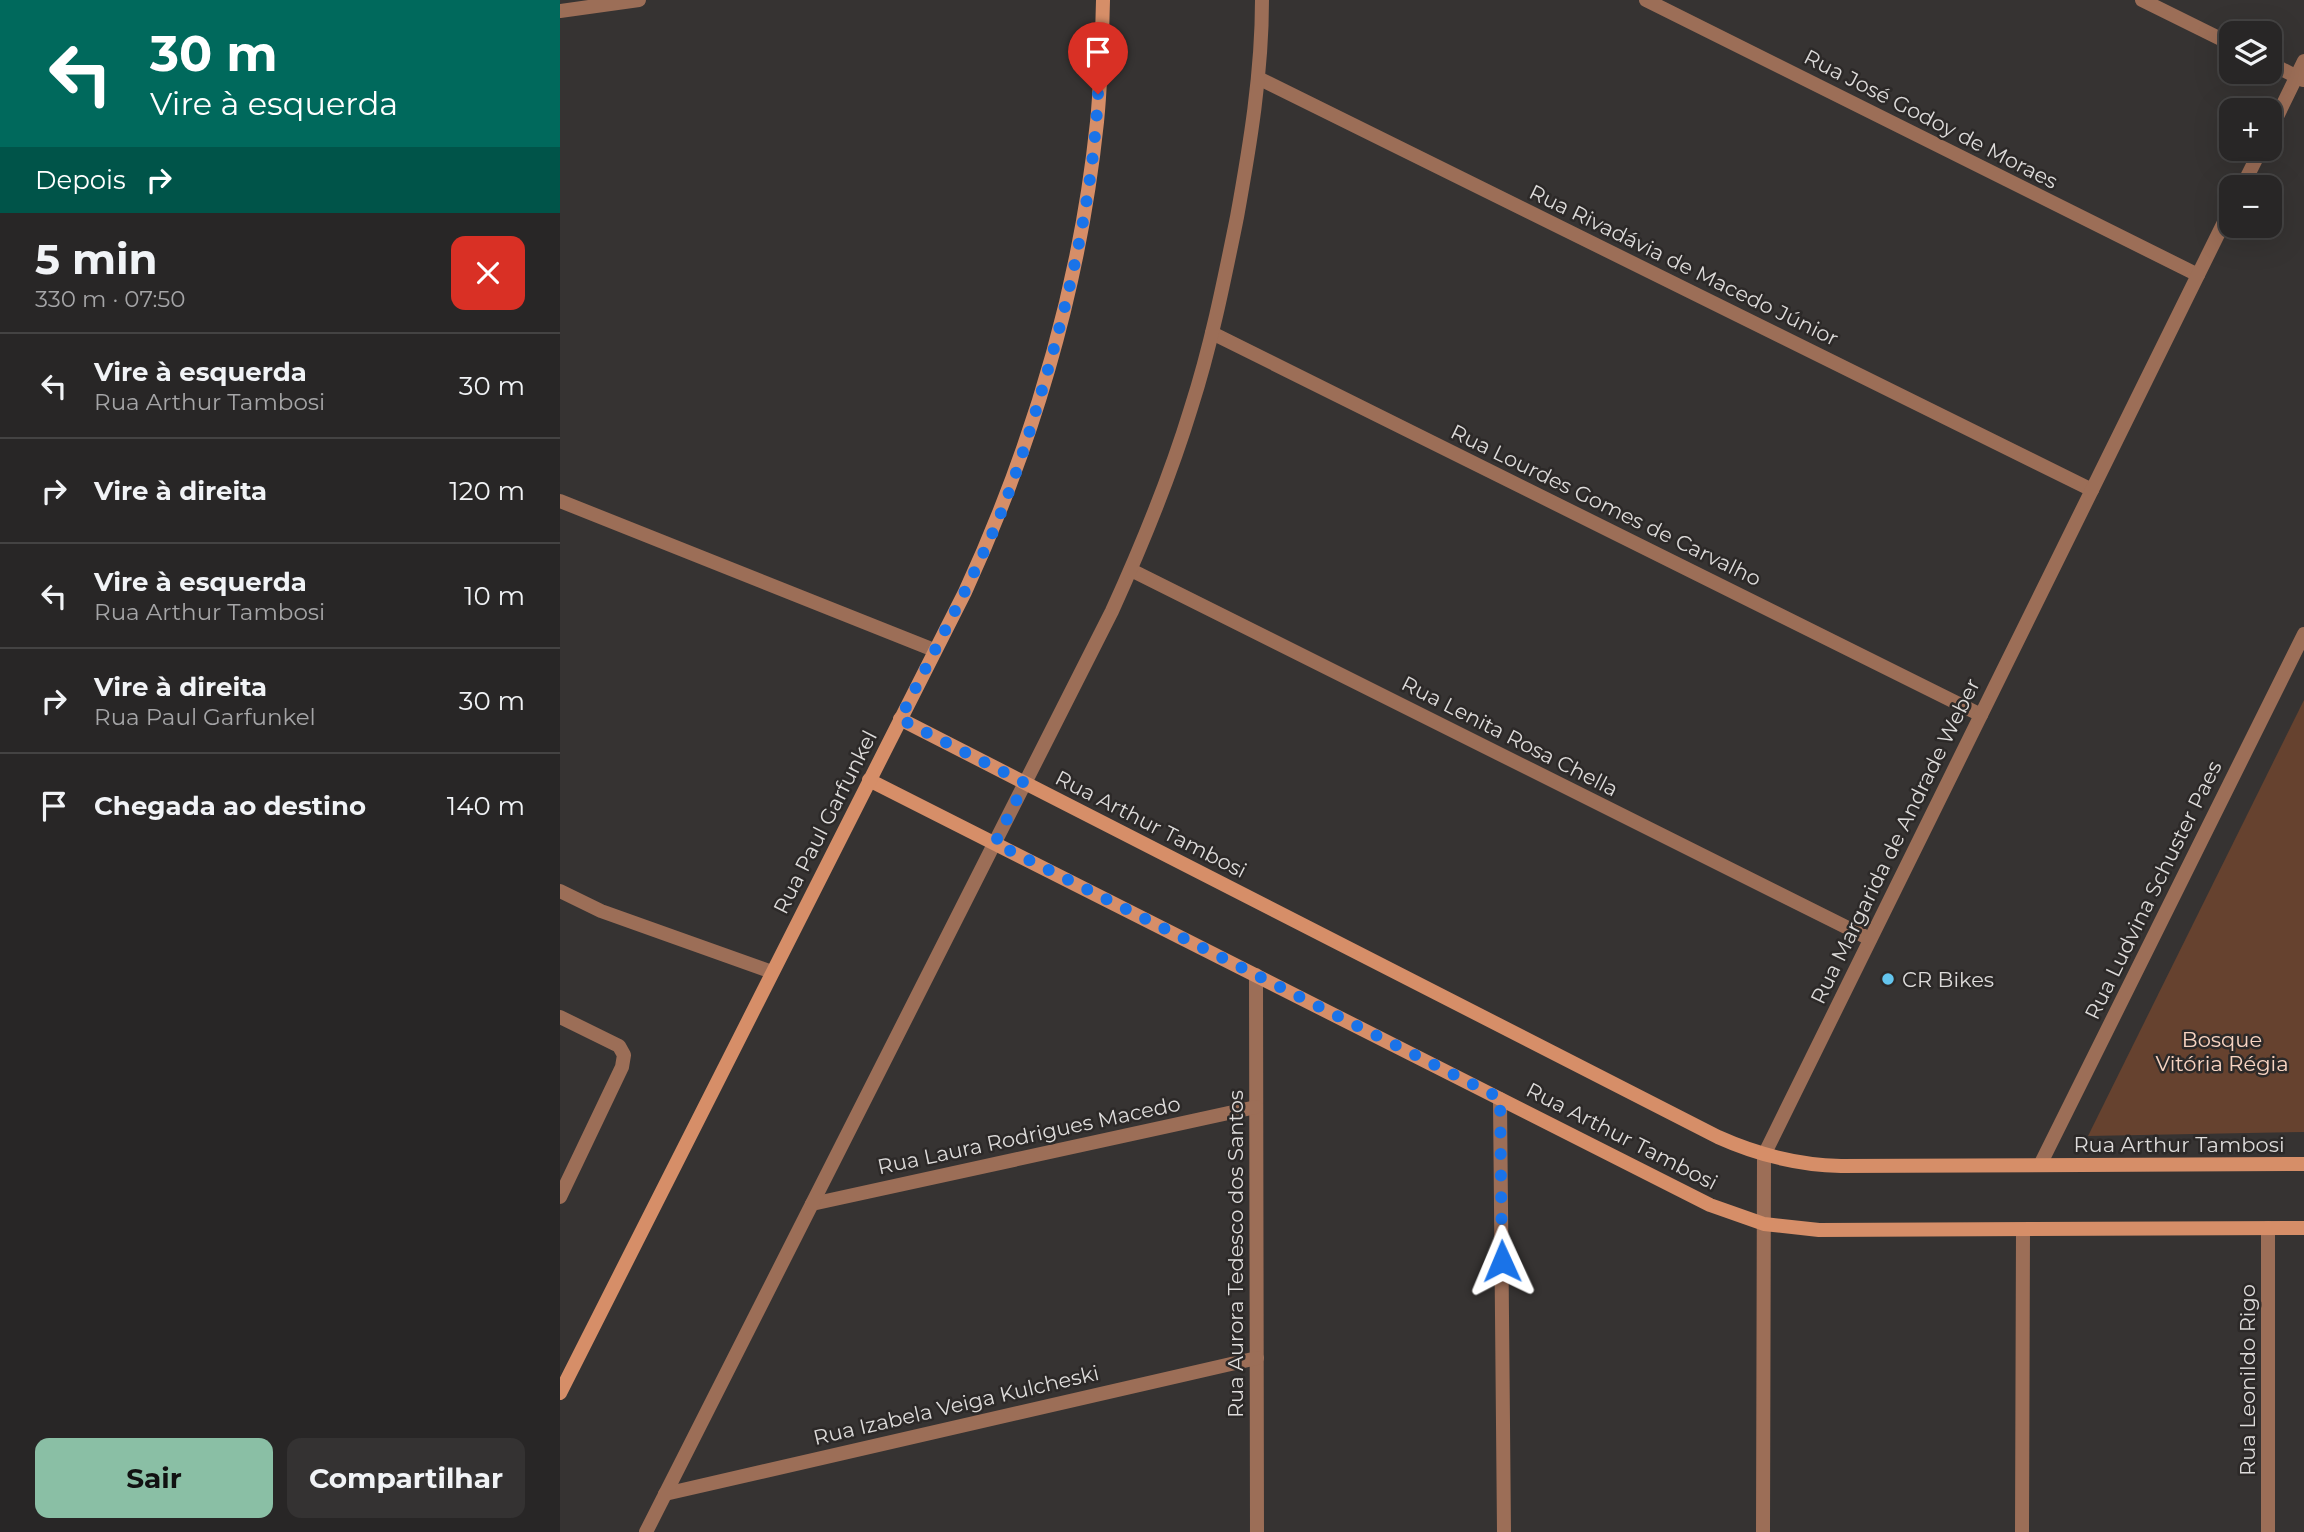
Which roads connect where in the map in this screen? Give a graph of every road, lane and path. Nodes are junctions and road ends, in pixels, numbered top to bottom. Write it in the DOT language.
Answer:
graph roads {
  1 [pos="639,0"];
  2 [pos="1103,0"];
  3 [pos="1262,0"];
  4 [pos="1646,0"];
  5 [pos="2142,0"];
  6 [pos="560,11"];
  7 [pos="2219,38"];
  8 [pos="2304,61"];
  9 [pos="2282,69"];
  10 [pos="1258,78"];
  11 [pos="2300,78"];
  12 [pos="2282,110"];
  13 [pos="2219,232"];
  14 [pos="2198,275"];
  15 [pos="1212,333"];
  16 [pos="2092,490"];
  17 [pos="560,501"];
  18 [pos="1131,570"];
  19 [pos="2304,634"];
  20 [pos="934,650"];
  21 [pos="1981,715"];
  22 [pos="900,719"];
  23 [pos="869,780"];
  24 [pos="1025,783"];
  25 [pos="995,843"];
  26 [pos="561,894"];
  27 [pos="1870,939"];
  28 [pos="772,972"];
  29 [pos="1256,975"];
  30 [pos="560,1017"];
  31 [pos="1500,1098"];
  32 [pos="1256,1107"];
  33 [pos="1764,1155"];
  34 [pos="2304,1164"];
  35 [pos="2040,1165"];
  36 [pos="560,1197"];
  37 [pos="812,1204"];
  38 [pos="1763,1224"];
  39 [pos="2269,1228"];
  40 [pos="2304,1228"];
  41 [pos="2023,1230"];
  42 [pos="1257,1358"];
  43 [pos="560,1393"];
  44 [pos="665,1494"];
  45 [pos="646,1532"];
  46 [pos="1257,1532"];
  47 [pos="1504,1532"];
  48 [pos="1763,1532"];
  49 [pos="2022,1532"];
  50 [pos="2268,1532"];
  1 -- 6 [label="street"];
  2 -- 20 [label="street, Rua Paul Garfunkel"];
  3 -- 10 [label="street"];
  4 -- 14 [label="street, Rua José Godoy de Moraes"];
  5 -- 7 [label="street"];
  8 -- 11 [label="street"];
  9 -- 11 [label="street"];
  10 -- 15 [label="street"];
  10 -- 16 [label="street, Rua Rivadávia de Macedo Júnior"];
  11 -- 12 [label="street"];
  13 -- 14 [label="street, Rua Margarida de Andrade Weber"];
  14 -- 16 [label="street, Rua Margarida de Andrade Weber"];
  15 -- 18 [label="street"];
  15 -- 21 [label="street, Rua Lourdes Gomes de Carvalho"];
  16 -- 21 [label="street, Rua Margarida de Andrade Weber"];
  17 -- 20 [label="street"];
  18 -- 24 [label="street"];
  18 -- 27 [label="street, Rua Lenita Rosa Chella"];
  19 -- 35 [label="street, Rua Ludvina Schuster Paes"];
  20 -- 22 [label="street, Rua Paul Garfunkel"];
  21 -- 27 [label="street, Rua Margarida de Andrade Weber"];
  22 -- 23 [label="street, Rua Paul Garfunkel"];
  22 -- 24 [label="street, Rua Arthur Tambosi"];
  23 -- 25 [label="street, Rua Arthur Tambosi"];
  23 -- 28 [label="street, Rua Paul Garfunkel"];
  24 -- 25 [label="street"];
  24 -- 33 [label="street, Rua Arthur Tambosi"];
  25 -- 29 [label="street, Rua Arthur Tambosi"];
  25 -- 37 [label="street"];
  26 -- 28 [label="street"];
  27 -- 33 [label="street, Rua Margarida de Andrade Weber"];
  28 -- 43 [label="street, Rua Paul Garfunkel"];
  29 -- 31 [label="street, Rua Arthur Tambosi"];
  29 -- 32 [label="street, Rua Aurora Tedesco dos Santos"];
  30 -- 36 [label="street"];
  31 -- 38 [label="street, Rua Arthur Tambosi"];
  31 -- 47 [label="street"];
  32 -- 37 [label="street, Rua Laura Rodrigues Macedo"];
  32 -- 42 [label="street, Rua Aurora Tedesco dos Santos"];
  33 -- 35 [label="street, Rua Arthur Tambosi"];
  33 -- 38 [label="street, Rua Margarida de Andrade Weber"];
  34 -- 35 [label="street, Rua Arthur Tambosi"];
  37 -- 44 [label="street"];
  38 -- 41 [label="street, Rua Arthur Tambosi"];
  38 -- 48 [label="street, Rua Margarida de Andrade Weber"];
  39 -- 40 [label="street, Rua Arthur Tambosi"];
  39 -- 41 [label="street, Rua Arthur Tambosi"];
  39 -- 50 [label="street, Rua Leonildo Rigo"];
  41 -- 49 [label="street"];
  42 -- 44 [label="street, Rua Izabela Veiga Kulcheski"];
  42 -- 46 [label="street, Rua Aurora Tedesco dos Santos"];
  44 -- 45 [label="street"];
}
